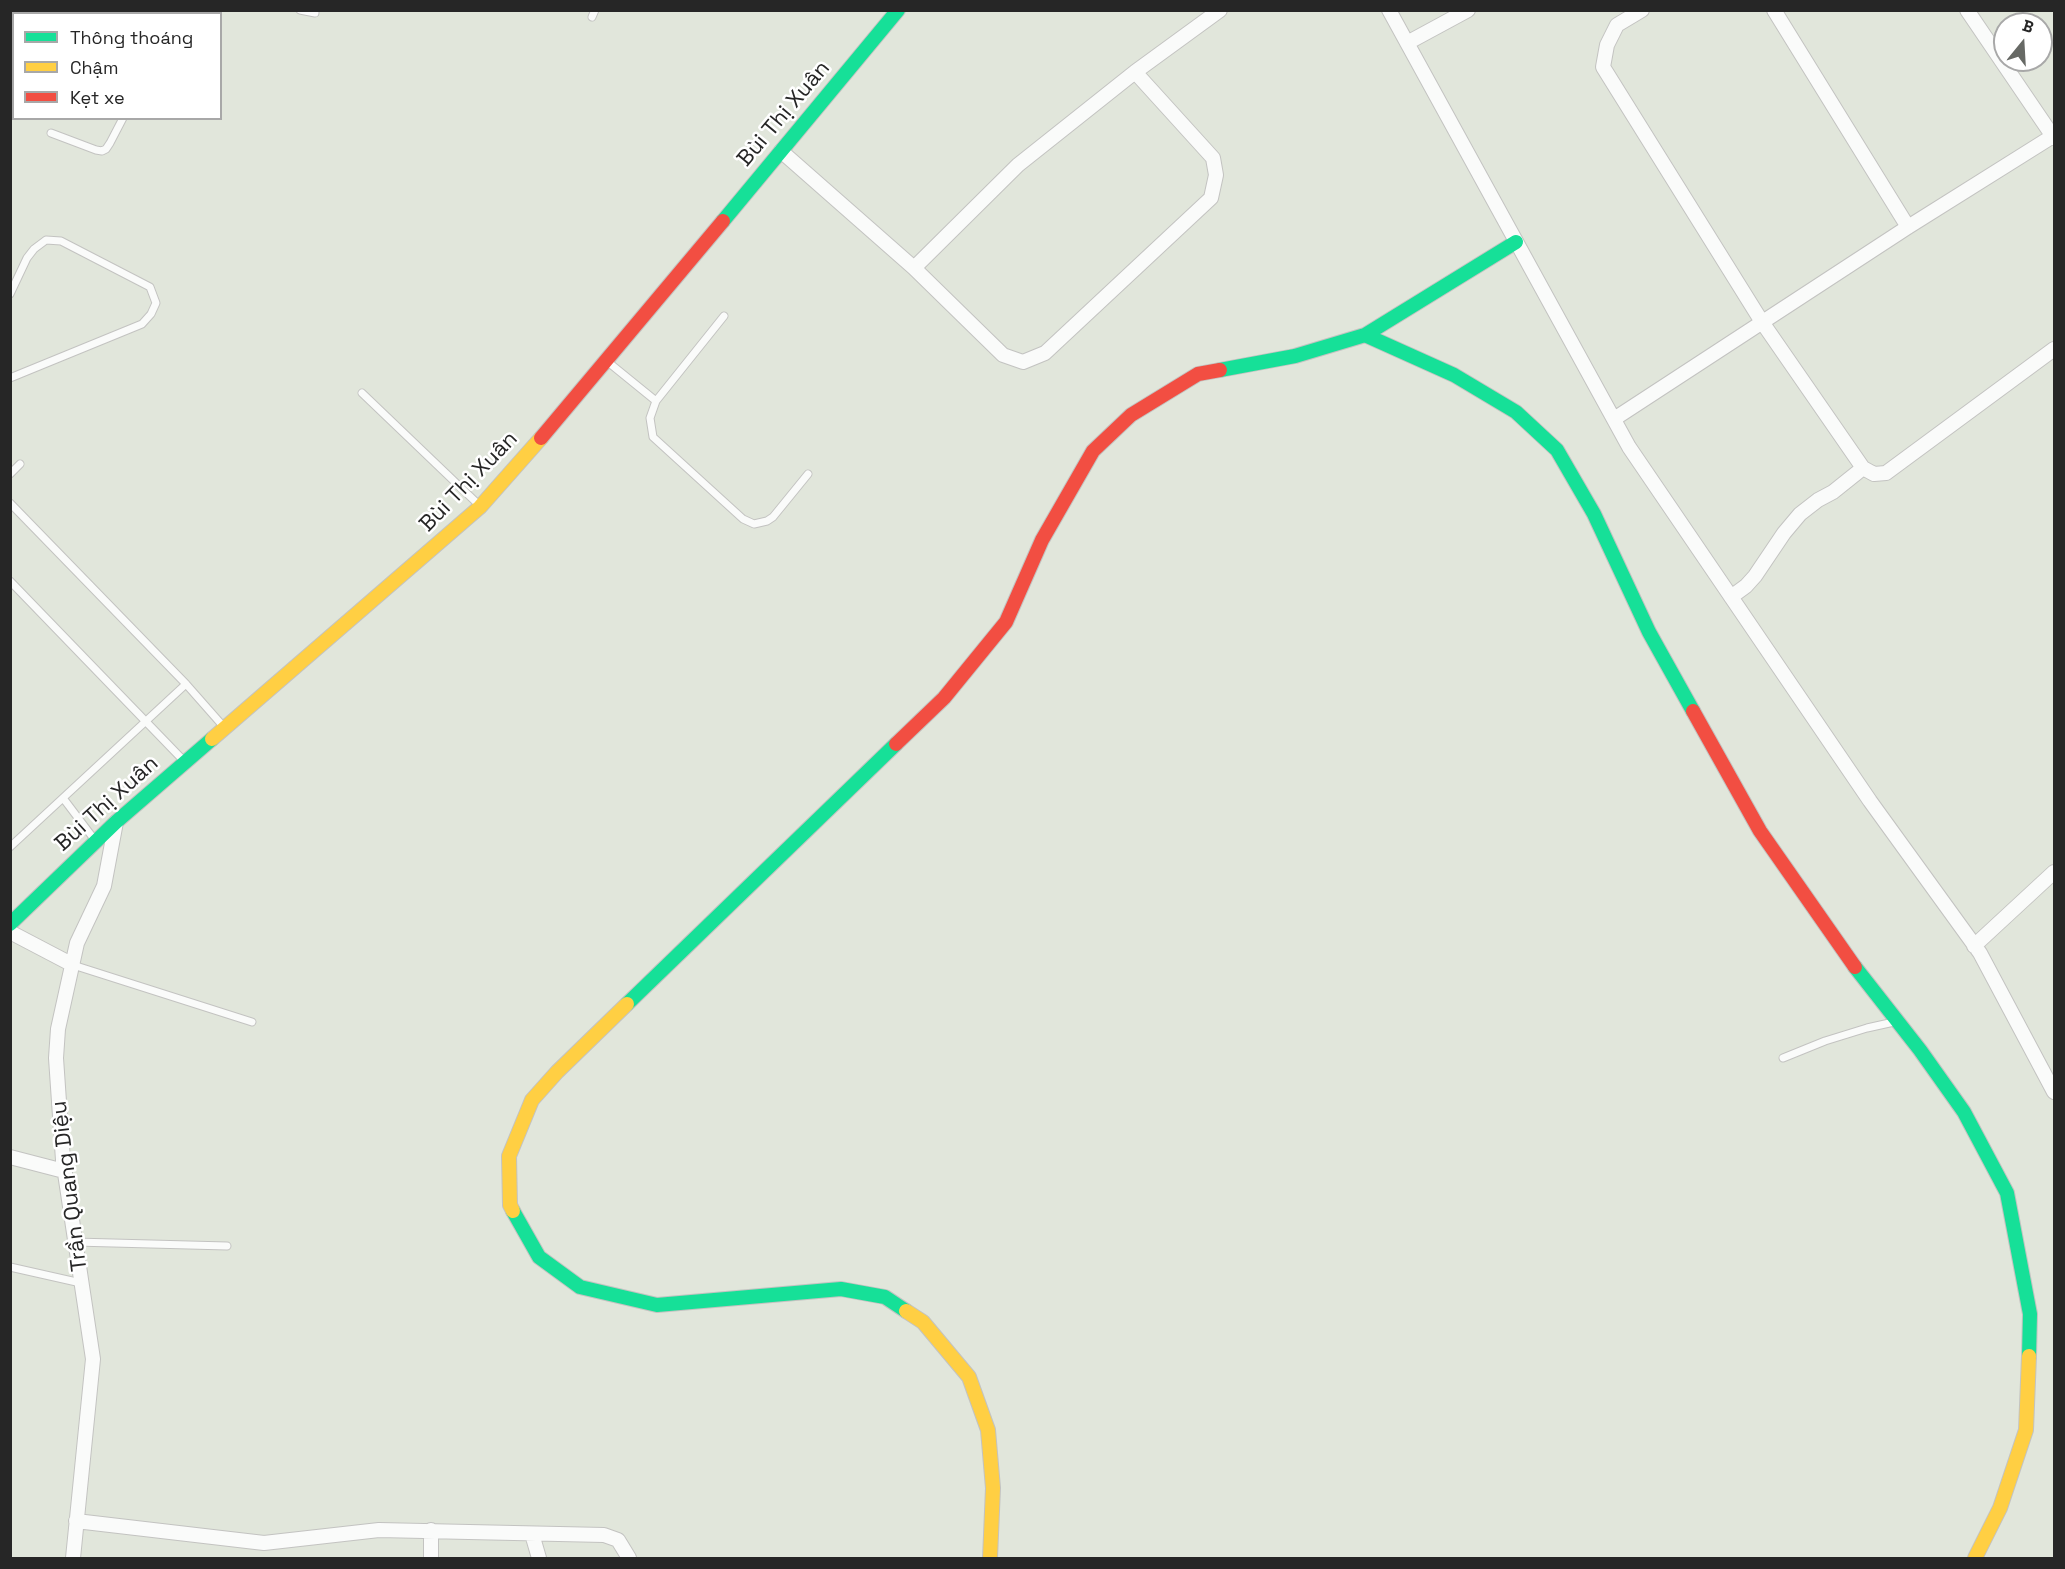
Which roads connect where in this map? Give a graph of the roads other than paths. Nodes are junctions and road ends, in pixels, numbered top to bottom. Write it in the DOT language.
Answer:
graph roads {
  1 [pos="300,10"];
  2 [pos="1220,10"];
  3 [pos="1389,10"];
  4 [pos="1468,10"];
  5 [pos="1642,10"];
  6 [pos="1774,10"];
  7 [pos="1967,10"];
  8 [pos="895,11"];
  9 [pos="315,13"];
  10 [pos="1407,43"];
  11 [pos="1135,72"];
  12 [pos="122,120"];
  13 [pos="51,133"];
  14 [pos="2054,137"];
  15 [pos="781,151"];
  16 [pos="1908,227"];
  17 [pos="1516,242"];
  18 [pos="914,268"];
  19 [pos="10,294"];
  20 [pos="724,316"];
  21 [pos="1762,322"];
  22 [pos="1365,335"];
  23 [pos="2055,349"];
  24 [pos="606,361"];
  25 [pos="10,378"];
  26 [pos="362,393"];
  27 [pos="656,401"];
  28 [pos="1614,419"];
  29 [pos="20,464"];
  30 [pos="1863,468"];
  31 [pos="10,474"];
  32 [pos="808,474"];
  33 [pos="10,503"];
  34 [pos="480,507"];
  35 [pos="10,581"];
  36 [pos="1731,597"];
  37 [pos="186,684"];
  38 [pos="145,721"];
  39 [pos="225,728"];
  40 [pos="185,762"];
  41 [pos="63,798"];
  42 [pos="116,822"];
  43 [pos="95,841"];
  44 [pos="10,847"];
  45 [pos="2055,872"];
  46 [pos="10,924"];
  47 [pos="10,932"];
  48 [pos="1974,946"];
  49 [pos="73,965"];
  50 [pos="252,1022"];
  51 [pos="1897,1022"];
  52 [pos="1783,1058"];
  53 [pos="2055,1092"];
  54 [pos="10,1157"];
  55 [pos="64,1171"];
  56 [pos="75,1242"];
  57 [pos="227,1246"];
  58 [pos="10,1267"];
  59 [pos="82,1284"];
  60 [pos="76,1521"];
  61 [pos="431,1530"];
  62 [pos="532,1534"];
  63 [pos="73,1558"];
  64 [pos="431,1558"];
  65 [pos="539,1558"];
  66 [pos="629,1558"];
  67 [pos="990,1558"];
  68 [pos="1975,1558"];
  1 -- 9 [label="lane"];
  2 -- 11 [label="street"];
  3 -- 10 [label="street"];
  4 -- 10 [label="street"];
  5 -- 21 [label="street"];
  6 -- 16 [label="street"];
  7 -- 14 [label="street"];
  8 -- 15 [label="street, Bùi Thị Xuân"];
  10 -- 17 [label="street"];
  11 -- 18 [label="street"];
  11 -- 18 [label="street"];
  12 -- 13 [label="lane"];
  14 -- 16 [label="street"];
  15 -- 18 [label="street"];
  15 -- 24 [label="street, Bùi Thị Xuân"];
  16 -- 21 [label="street"];
  17 -- 22 [label="street"];
  17 -- 28 [label="street"];
  19 -- 25 [label="lane"];
  20 -- 27 [label="lane"];
  21 -- 28 [label="street"];
  21 -- 30 [label="street"];
  22 -- 51 [label="street"];
  22 -- 67 [label="street"];
  23 -- 30 [label="street"];
  24 -- 27 [label="lane"];
  24 -- 34 [label="street, Bùi Thị Xuân"];
  26 -- 34 [label="lane"];
  27 -- 32 [label="lane"];
  28 -- 36 [label="street"];
  29 -- 31 [label="lane"];
  30 -- 36 [label="street"];
  33 -- 37 [label="lane"];
  34 -- 39 [label="street, Bùi Thị Xuân"];
  35 -- 38 [label="lane"];
  36 -- 48 [label="street"];
  37 -- 38 [label="lane"];
  37 -- 39 [label="lane"];
  38 -- 40 [label="lane"];
  38 -- 41 [label="lane"];
  39 -- 40 [label="street, Bùi Thị Xuân"];
  40 -- 42 [label="street, Bùi Thị Xuân"];
  41 -- 43 [label="lane"];
  41 -- 44 [label="lane"];
  42 -- 43 [label="street, Bùi Thị Xuân"];
  42 -- 49 [label="street, Trần Quang Diệu"];
  43 -- 46 [label="street, Bùi Thị Xuân"];
  45 -- 48 [label="street"];
  47 -- 49 [label="street"];
  48 -- 53 [label="street"];
  49 -- 50 [label="lane"];
  49 -- 55 [label="street, Trần Quang Diệu"];
  51 -- 52 [label="lane"];
  51 -- 68 [label="street"];
  54 -- 55 [label="street"];
  55 -- 56 [label="street, Trần Quang Diệu"];
  56 -- 57 [label="lane"];
  56 -- 59 [label="street, Trần Quang Diệu"];
  58 -- 59 [label="lane"];
  59 -- 60 [label="street, Trần Quang Diệu"];
  60 -- 61 [label="street"];
  60 -- 63 [label="street, Trần Quang Diệu"];
  61 -- 62 [label="street"];
  61 -- 64 [label="street"];
  62 -- 65 [label="street"];
  62 -- 66 [label="street"];
}
